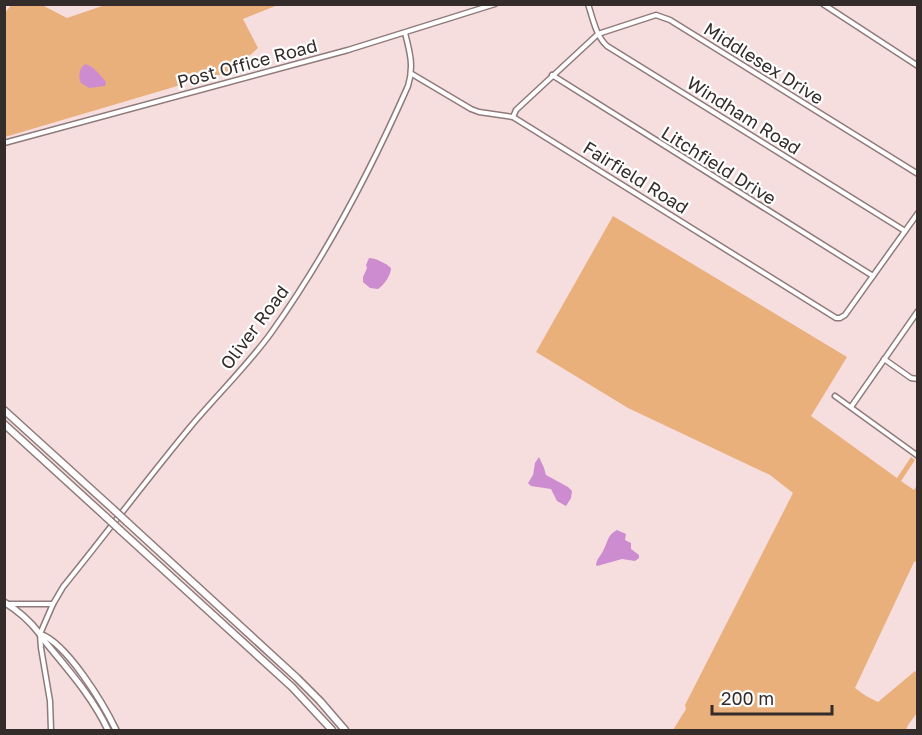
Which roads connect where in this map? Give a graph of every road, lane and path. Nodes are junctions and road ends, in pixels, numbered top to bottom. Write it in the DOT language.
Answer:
graph roads {
  1 [pos="495,4"];
  2 [pos="588,4"];
  3 [pos="823,4"];
  4 [pos="405,33"];
  5 [pos="598,34"];
  6 [pos="918,66"];
  7 [pos="412,74"];
  8 [pos="552,75"];
  9 [pos="513,117"];
  10 [pos="4,143"];
  11 [pos="918,174"];
  12 [pos="918,213"];
  13 [pos="905,231"];
  14 [pos="873,276"];
  15 [pos="918,311"];
  16 [pos="884,358"];
  17 [pos="918,379"];
  18 [pos="835,396"];
  19 [pos="851,407"];
  20 [pos="4,410"];
  21 [pos="4,424"];
  22 [pos="918,456"];
  23 [pos="6,603"];
  24 [pos="53,604"];
  25 [pos="40,634"];
  26 [pos="73,668"];
  27 [pos="111,718"];
  28 [pos="104,722"];
  29 [pos="51,730"];
  30 [pos="108,730"];
  31 [pos="116,730"];
  32 [pos="332,730"];
  33 [pos="345,730"];
  1 -- 4 [label="street, Post Office Road"];
  2 -- 5 [label="street, Windham Road"];
  3 -- 6 [label="street"];
  4 -- 7 [label="street, Oliver Road"];
  4 -- 10 [label="street, Post Office Road"];
  5 -- 8 [label="street, Middlesex Drive"];
  5 -- 11 [label="street, Middlesex Drive"];
  5 -- 13 [label="street, Windham Road"];
  7 -- 9 [label="street, Fairfield Road"];
  7 -- 24 [label="street, Oliver Road"];
  8 -- 9 [label="street, Middlesex Drive"];
  8 -- 14 [label="street, Litchfield Drive"];
  9 -- 14 [label="street, Fairfield Road"];
  12 -- 13 [label="street"];
  13 -- 14 [label="street"];
  15 -- 16 [label="street"];
  16 -- 17 [label="street"];
  16 -- 19 [label="street"];
  18 -- 19 [label="street"];
  19 -- 22 [label="street"];
  20 -- 33 [label="highway, bridge"];
  21 -- 32 [label="highway, bridge"];
  23 -- 24 [label="street"];
  23 -- 25 [label="main road"];
  24 -- 25 [label="street, Oliver Road"];
  25 -- 26 [label="main road"];
  25 -- 29 [label="street"];
  26 -- 27 [label="main road"];
  26 -- 28 [label="main road"];
  27 -- 28 [label="main road"];
  27 -- 31 [label="main road"];
  28 -- 30 [label="main road"];
}
